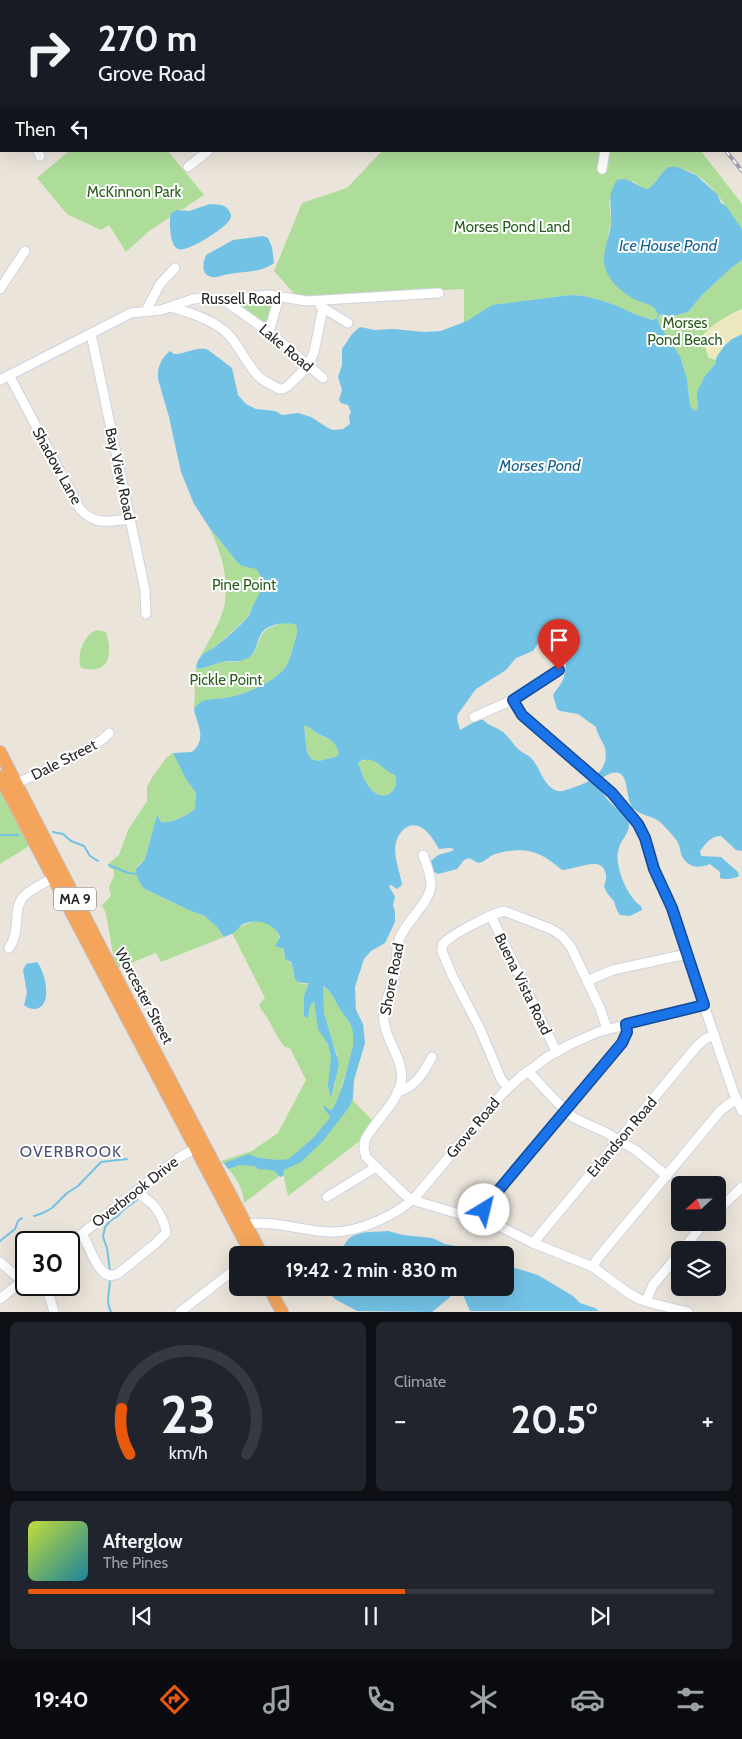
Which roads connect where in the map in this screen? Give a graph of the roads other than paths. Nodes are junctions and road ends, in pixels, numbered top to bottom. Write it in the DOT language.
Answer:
graph roads {
  1 [pos="207,152"];
  2 [pos="605,152"];
  3 [pos="188,167"];
  4 [pos="602,169"];
  5 [pos="25,250"];
  6 [pos="175,268"];
  7 [pos="0,290"];
  8 [pos="439,293"];
  9 [pos="279,297"];
  10 [pos="310,300"];
  11 [pos="225,302"];
  12 [pos="171,307"];
  13 [pos="323,308"];
  14 [pos="146,311"];
  15 [pos="348,323"];
  16 [pos="269,332"];
  17 [pos="91,334"];
  18 [pos="308,366"];
  19 [pos="4,378"];
  20 [pos="323,378"];
  21 [pos="130,519"];
  22 [pos="146,614"];
  23 [pos="559,670"];
  24 [pos="513,700"];
  25 [pos="474,717"];
  26 [pos="109,733"];
  27 [pos="0,752"];
  28 [pos="0,777"];
  29 [pos="16,783"];
  30 [pos="423,855"];
  31 [pos="53,878"];
  32 [pos="491,916"];
  33 [pos="9,948"];
  34 [pos="687,954"];
  35 [pos="587,981"];
  36 [pos="704,1005"];
  37 [pos="626,1024"];
  38 [pos="607,1029"];
  39 [pos="714,1035"];
  40 [pos="556,1051"];
  41 [pos="432,1057"];
  42 [pos="528,1071"];
  43 [pos="508,1088"];
  44 [pos="397,1092"];
  45 [pos="736,1099"];
  46 [pos="565,1110"];
  47 [pos="742,1111"];
  48 [pos="619,1140"];
  49 [pos="200,1146"];
  50 [pos="376,1167"];
  51 [pos="667,1176"];
  52 [pos="742,1187"];
  53 [pos="137,1191"];
  54 [pos="327,1197"];
  55 [pos="412,1200"];
  56 [pos="726,1202"];
  57 [pos="481,1220"];
  58 [pos="246,1224"];
  59 [pos="698,1231"];
  60 [pos="82,1234"];
  61 [pos="689,1241"];
  62 [pos="533,1243"];
  63 [pos="248,1246"];
  64 [pos="257,1246"];
  65 [pos="0,1262"];
  66 [pos="671,1264"];
  67 [pos="593,1267"];
  68 [pos="15,1273"];
  69 [pos="229,1274"];
  70 [pos="15,1286"];
  71 [pos="49,1296"];
  72 [pos="273,1296"];
  73 [pos="283,1296"];
  74 [pos="0,1299"];
  75 [pos="646,1301"];
  76 [pos="54,1312"];
  77 [pos="180,1312"];
  78 [pos="282,1312"];
  79 [pos="291,1312"];
  80 [pos="688,1312"];
  1 -- 3 [label="street"];
  2 -- 4 [label="street"];
  5 -- 7 [label="street"];
  6 -- 14 [label="street"];
  8 -- 10 [label="street, Russell Road"];
  9 -- 10 [label="street, Russell Road"];
  9 -- 11 [label="street, Russell Road"];
  9 -- 16 [label="street"];
  10 -- 13 [label="street"];
  11 -- 12 [label="street, Russell Road"];
  11 -- 16 [label="street, Lake Road"];
  12 -- 14 [label="street, Russell Road"];
  12 -- 18 [label="street"];
  13 -- 15 [label="street"];
  13 -- 18 [label="street"];
  14 -- 17 [label="street, Russell Road"];
  16 -- 18 [label="street, Lake Road"];
  17 -- 19 [label="street, Russell Road"];
  17 -- 21 [label="street, Bay View Road"];
  18 -- 20 [label="street, Lake Road"];
  19 -- 21 [label="street, Shadow Lane"];
  21 -- 22 [label="street, Bay View Road"];
  23 -- 24 [label="street"];
  24 -- 25 [label="street"];
  24 -- 34 [label="street"];
  26 -- 29 [label="street, Dale Street"];
  27 -- 29 [label="highway, Worcester Street / MA 9"];
  28 -- 31 [label="highway, Worcester Street / MA 9"];
  29 -- 49 [label="highway, Worcester Street / MA 9"];
  30 -- 44 [label="street, Shore Road"];
  31 -- 33 [label="street"];
  31 -- 49 [label="highway, Worcester Street / MA 9"];
  32 -- 35 [label="street"];
  32 -- 40 [label="street, Buena Vista Road"];
  32 -- 43 [label="street"];
  34 -- 35 [label="street"];
  34 -- 36 [label="street"];
  35 -- 38 [label="street"];
  36 -- 37 [label="street, Grove Road"];
  36 -- 39 [label="street"];
  37 -- 38 [label="street, Grove Road"];
  37 -- 46 [label="street"];
  38 -- 40 [label="street, Grove Road"];
  39 -- 45 [label="street"];
  39 -- 48 [label="street, Erlandson Road"];
  40 -- 42 [label="street, Grove Road"];
  41 -- 44 [label="street"];
  42 -- 43 [label="street, Grove Road"];
  42 -- 46 [label="street"];
  43 -- 55 [label="street, Grove Road"];
  44 -- 50 [label="street, Shore Road"];
  45 -- 47 [label="street"];
  45 -- 51 [label="street"];
  46 -- 48 [label="street"];
  46 -- 57 [label="street"];
  48 -- 51 [label="street"];
  48 -- 62 [label="street, Erlandson Road"];
  49 -- 53 [label="street, Overbrook Drive"];
  49 -- 58 [label="highway, Worcester Street / MA 9"];
  49 -- 63 [label="highway, Worcester Street / MA 9"];
  50 -- 54 [label="street"];
  50 -- 55 [label="street, Shore Road"];
  51 -- 67 [label="street"];
  52 -- 56 [label="street"];
  53 -- 60 [label="street, Overbrook Drive"];
  53 -- 60 [label="street"];
  55 -- 57 [label="street"];
  55 -- 58 [label="street, Grove Road"];
  57 -- 62 [label="street"];
  58 -- 64 [label="highway, Worcester Street / MA 9"];
  59 -- 61 [label="street"];
  62 -- 67 [label="street"];
  65 -- 68 [label="street"];
  66 -- 75 [label="street"];
  67 -- 75 [label="street"];
  69 -- 77 [label="street"];
  70 -- 74 [label="street"];
  71 -- 76 [label="street"];
  72 -- 78 [label="highway"];
  73 -- 79 [label="highway"];
  75 -- 80 [label="street"];
}
